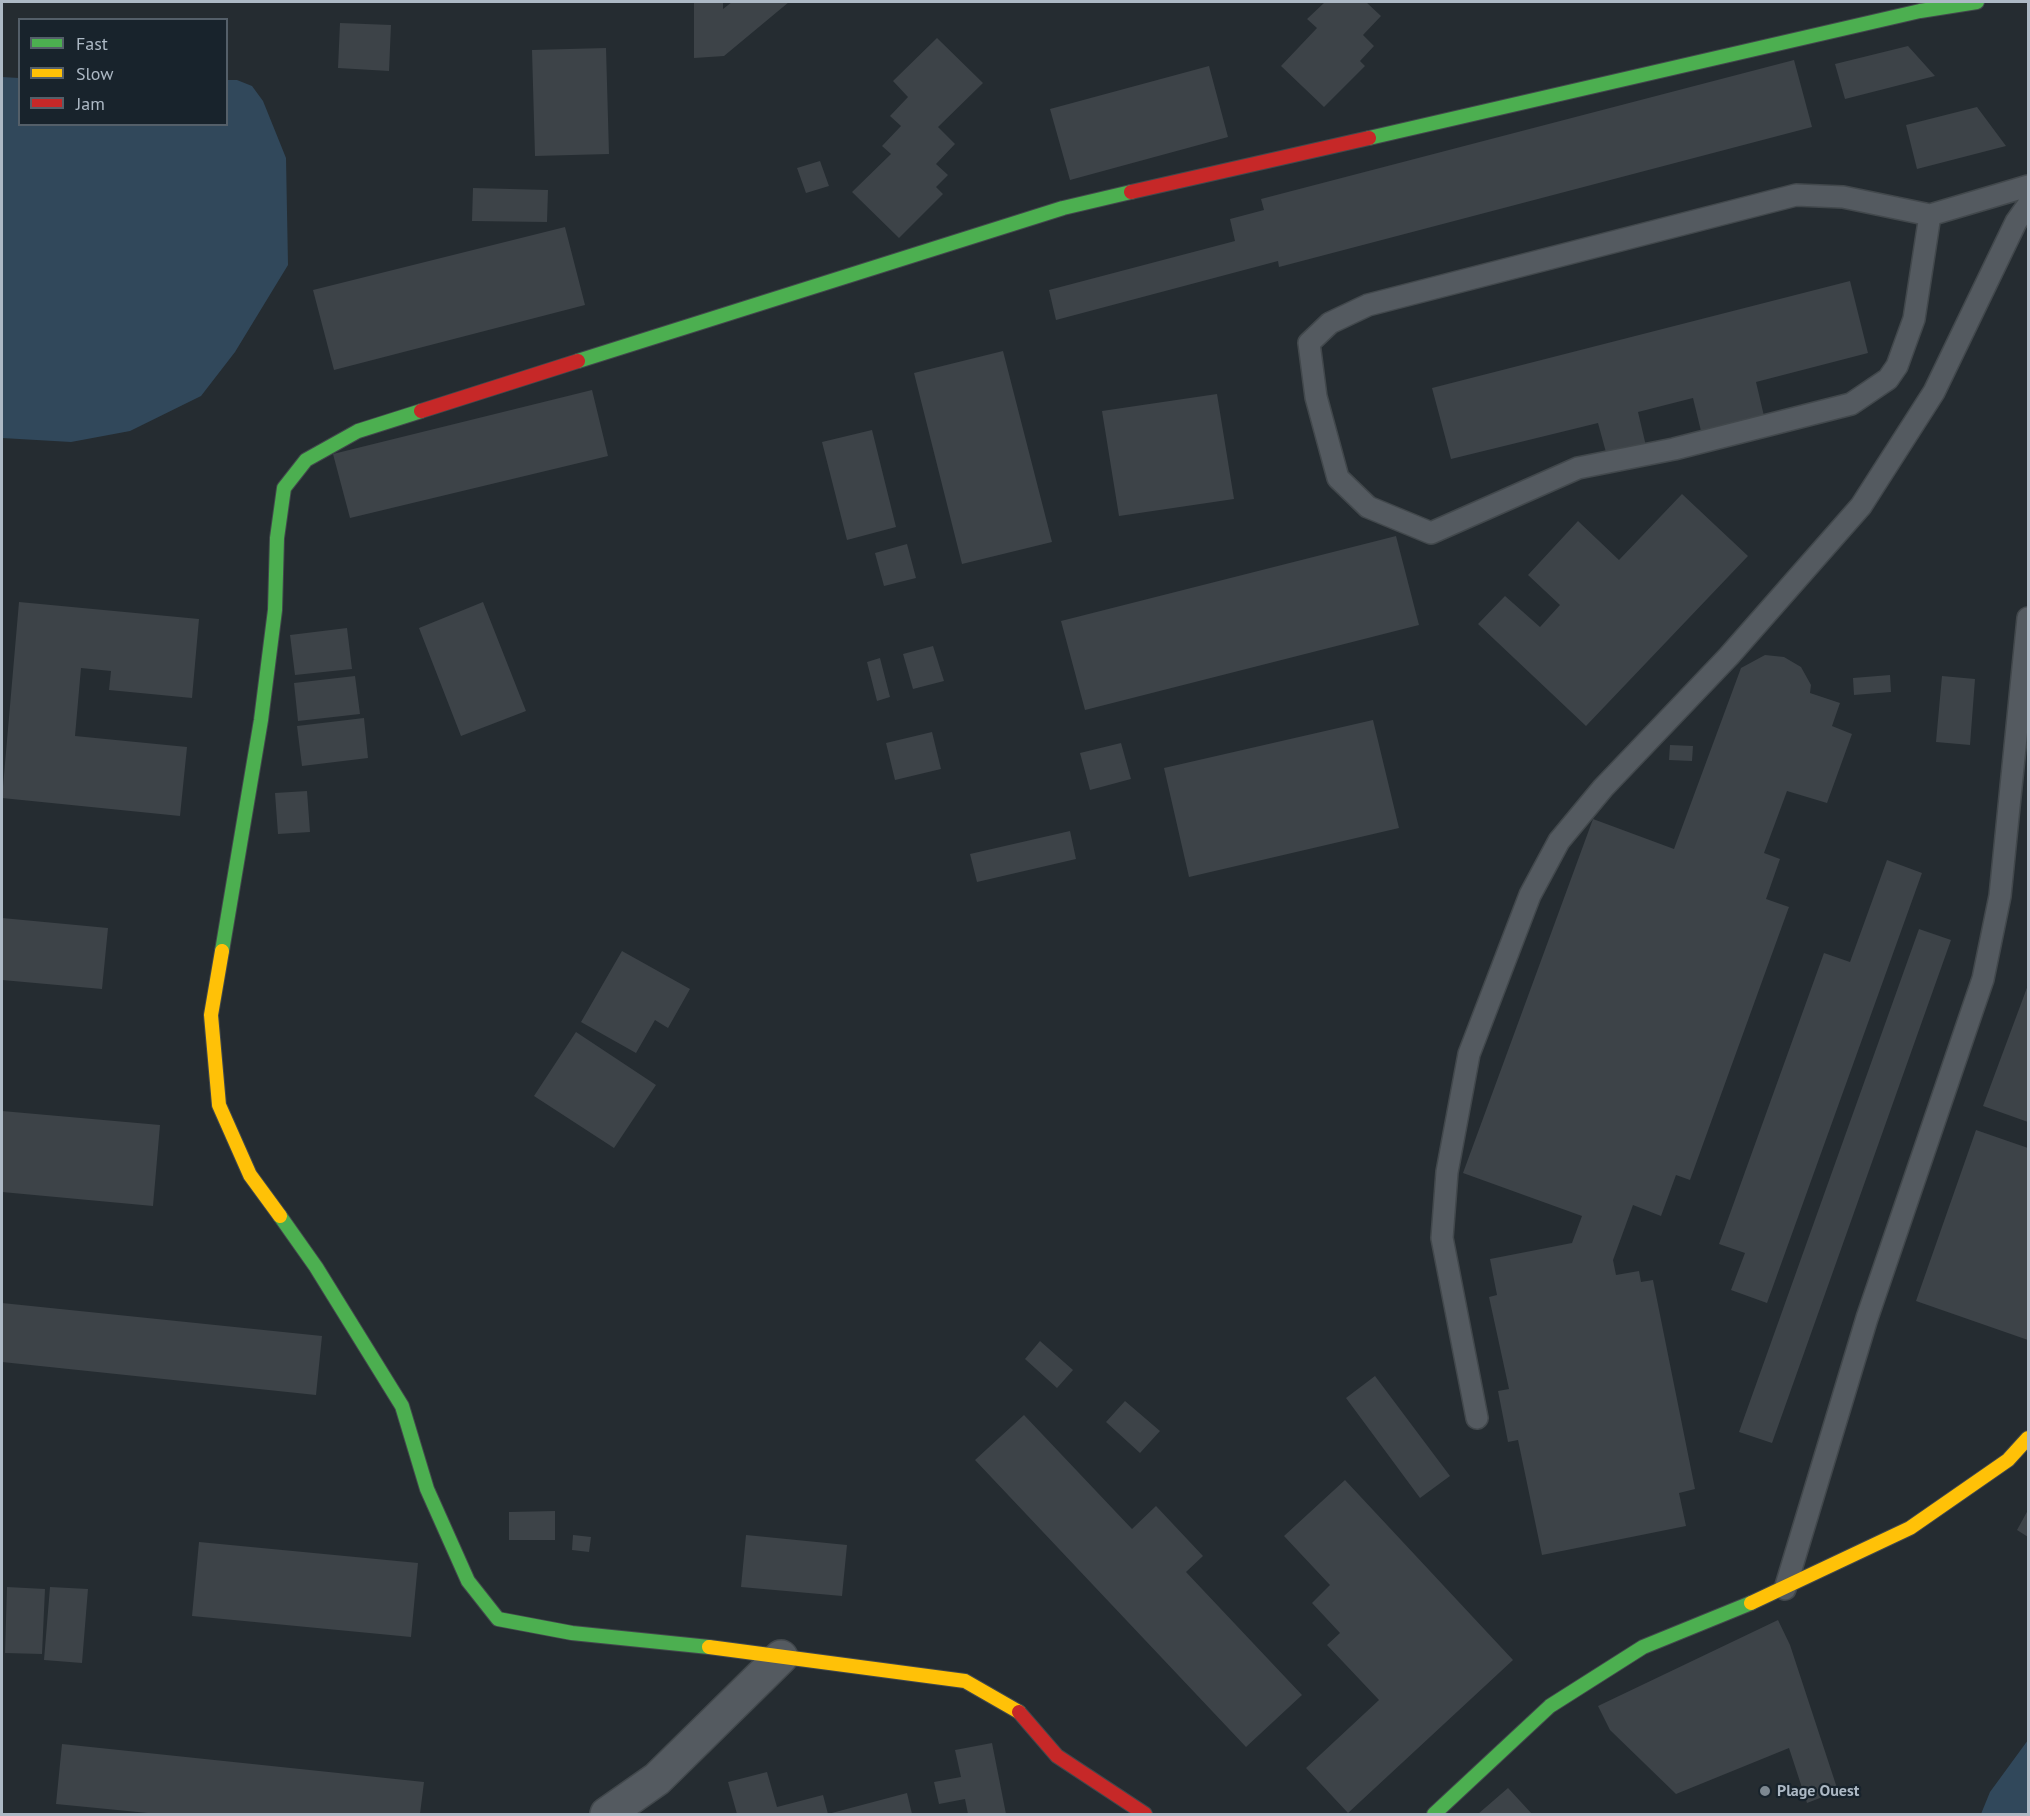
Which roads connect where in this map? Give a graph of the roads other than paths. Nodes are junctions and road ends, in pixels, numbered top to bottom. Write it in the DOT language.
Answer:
graph roads {
  1 [pos="1977,2"];
  2 [pos="2028,186"];
  3 [pos="2028,205"];
  4 [pos="1930,215"];
  5 [pos="2028,618"];
  6 [pos="1477,1418"];
  7 [pos="2028,1438"];
  8 [pos="1785,1589"];
  9 [pos="781,1657"];
  10 [pos="607,1815"];
  11 [pos="1145,1815"];
  12 [pos="1434,1815"];
  1 -- 9 [label="street"];
  2 -- 4 [label="lane"];
  3 -- 6 [label="lane"];
  4 -- 4 [label="lane"];
  5 -- 8 [label="lane"];
  7 -- 8 [label="street"];
  8 -- 12 [label="street"];
  9 -- 10 [label="street"];
  9 -- 11 [label="street"];
}
